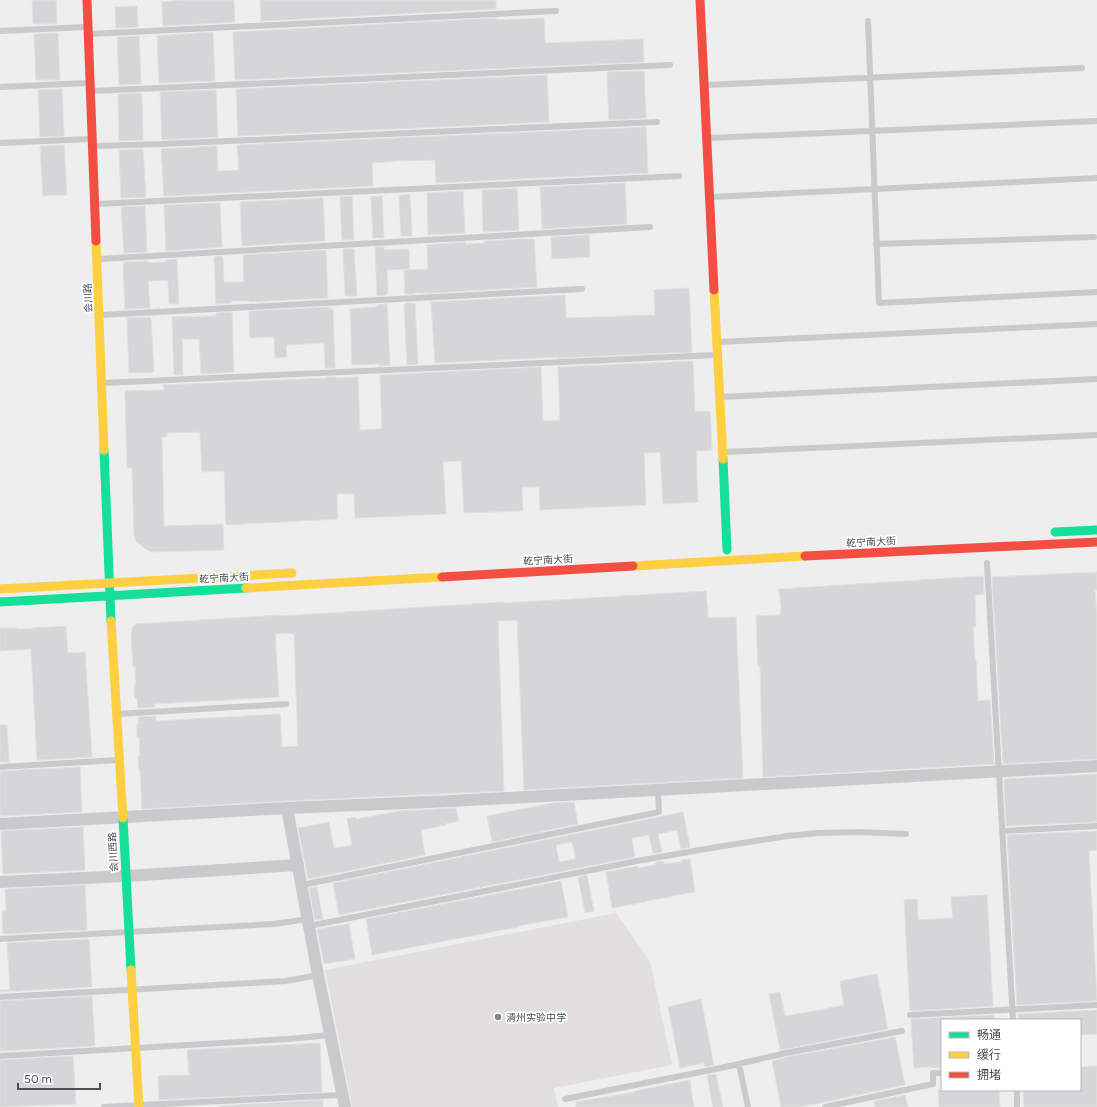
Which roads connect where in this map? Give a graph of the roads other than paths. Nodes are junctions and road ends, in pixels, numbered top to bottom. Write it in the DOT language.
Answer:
graph roads {
  1 [pos="87,0"];
  2 [pos="700,0"];
  3 [pos="556,11"];
  4 [pos="868,21"];
  5 [pos="0,30"];
  6 [pos="88,31"];
  7 [pos="670,65"];
  8 [pos="1082,68"];
  9 [pos="870,78"];
  10 [pos="704,85"];
  11 [pos="0,87"];
  12 [pos="91,87"];
  13 [pos="1097,121"];
  14 [pos="657,122"];
  15 [pos="872,131"];
  16 [pos="706,138"];
  17 [pos="0,143"];
  18 [pos="93,143"];
  19 [pos="679,176"];
  20 [pos="1097,178"];
  21 [pos="874,189"];
  22 [pos="709,197"];
  23 [pos="95,204"];
  24 [pos="650,227"];
  25 [pos="1094,237"];
  26 [pos="876,244"];
  27 [pos="97,259"];
  28 [pos="582,289"];
  29 [pos="1097,292"];
  30 [pos="99,315"];
  31 [pos="1097,324"];
  32 [pos="717,342"];
  33 [pos="717,355"];
  34 [pos="1097,379"];
  35 [pos="102,383"];
  36 [pos="719,397"];
  37 [pos="1097,435"];
  38 [pos="722,452"];
  39 [pos="1097,530"];
  40 [pos="1050,532"];
  41 [pos="1097,542"];
  42 [pos="727,550"];
  43 [pos="987,563"];
  44 [pos="299,573"];
  45 [pos="109,583"];
  46 [pos="0,589"];
  47 [pos="110,596"];
  48 [pos="0,602"];
  49 [pos="286,704"];
  50 [pos="116,714"];
  51 [pos="119,760"];
  52 [pos="1097,766"];
  53 [pos="0,767"];
  54 [pos="999,771"];
  55 [pos="658,790"];
  56 [pos="287,808"];
  57 [pos="122,817"];
  58 [pos="0,824"];
  59 [pos="1097,826"];
  60 [pos="1002,831"];
  61 [pos="906,834"];
  62 [pos="298,865"];
  63 [pos="126,876"];
  64 [pos="0,882"];
  65 [pos="302,885"];
  66 [pos="309,923"];
  67 [pos="129,932"];
  68 [pos="0,939"];
  69 [pos="318,975"];
  70 [pos="132,990"];
  71 [pos="0,997"];
  72 [pos="1097,1004"];
  73 [pos="1012,1009"];
  74 [pos="910,1015"];
  75 [pos="1013,1019"];
  76 [pos="902,1031"];
  77 [pos="330,1035"];
  78 [pos="136,1048"];
  79 [pos="0,1056"];
  80 [pos="740,1064"];
  81 [pos="941,1073"];
  82 [pos="1016,1091"];
  83 [pos="342,1094"];
  84 [pos="565,1099"];
  85 [pos="139,1106"];
  86 [pos="104,1107"];
  87 [pos="345,1107"];
  88 [pos="748,1107"];
  89 [pos="825,1107"];
  90 [pos="1018,1107"];
  1 -- 6 [label="street, 会川路"];
  2 -- 10 [label="street"];
  3 -- 6 [label="lane"];
  4 -- 9 [label="lane"];
  5 -- 6 [label="lane"];
  6 -- 12 [label="street, 会川路"];
  7 -- 12 [label="lane"];
  8 -- 9 [label="lane"];
  9 -- 10 [label="lane"];
  9 -- 15 [label="lane"];
  10 -- 16 [label="street"];
  11 -- 12 [label="lane"];
  12 -- 18 [label="street, 会川路"];
  13 -- 15 [label="lane"];
  14 -- 18 [label="lane"];
  15 -- 16 [label="lane"];
  15 -- 21 [label="lane"];
  16 -- 22 [label="street"];
  17 -- 18 [label="lane"];
  18 -- 23 [label="street, 会川路"];
  19 -- 23 [label="lane"];
  20 -- 21 [label="lane"];
  21 -- 22 [label="lane"];
  21 -- 26 [label="lane"];
  22 -- 32 [label="street"];
  23 -- 27 [label="street, 会川路"];
  24 -- 27 [label="lane"];
  25 -- 26 [label="lane"];
  26 -- 29 [label="lane"];
  27 -- 30 [label="street, 会川路"];
  28 -- 30 [label="lane"];
  30 -- 35 [label="street, 会川路"];
  31 -- 32 [label="lane"];
  32 -- 33 [label="street"];
  33 -- 35 [label="lane"];
  33 -- 36 [label="street"];
  34 -- 36 [label="lane"];
  35 -- 45 [label="street, 会川路"];
  36 -- 38 [label="street"];
  37 -- 38 [label="lane"];
  38 -- 42 [label="street"];
  39 -- 40 [label="street"];
  41 -- 47 [label="street, 乾宁南大街"];
  43 -- 54 [label="lane"];
  44 -- 45 [label="street, 乾宁南大街"];
  45 -- 46 [label="street, 乾宁南大街"];
  45 -- 47 [label="street, 会川路"];
  47 -- 48 [label="street, 乾宁南大街"];
  47 -- 50 [label="street, 会川西路"];
  49 -- 50 [label="lane"];
  50 -- 51 [label="street, 会川西路"];
  51 -- 53 [label="lane"];
  51 -- 57 [label="street, 会川西路"];
  52 -- 54 [label="street"];
  54 -- 55 [label="street"];
  54 -- 60 [label="lane"];
  55 -- 56 [label="street"];
  55 -- 65 [label="lane"];
  56 -- 57 [label="street"];
  56 -- 62 [label="street"];
  57 -- 58 [label="street"];
  57 -- 63 [label="street, 会川西路"];
  59 -- 60 [label="lane"];
  60 -- 73 [label="lane"];
  61 -- 66 [label="lane"];
  62 -- 63 [label="street"];
  62 -- 65 [label="street"];
  63 -- 64 [label="street"];
  63 -- 67 [label="street, 会川西路"];
  65 -- 66 [label="street"];
  66 -- 67 [label="lane"];
  66 -- 69 [label="street"];
  67 -- 68 [label="lane"];
  67 -- 70 [label="street, 会川西路"];
  69 -- 70 [label="lane"];
  69 -- 77 [label="street"];
  70 -- 71 [label="lane"];
  70 -- 78 [label="street, 会川西路"];
  72 -- 73 [label="lane"];
  73 -- 74 [label="lane"];
  73 -- 75 [label="lane"];
  76 -- 80 [label="lane"];
  77 -- 78 [label="lane"];
  77 -- 83 [label="street"];
  78 -- 79 [label="lane"];
  78 -- 85 [label="street, 会川西路"];
  80 -- 84 [label="lane"];
  80 -- 88 [label="lane"];
  81 -- 89 [label="lane"];
  82 -- 90 [label="lane"];
  83 -- 85 [label="lane"];
  83 -- 87 [label="street"];
  85 -- 86 [label="lane"];
}
